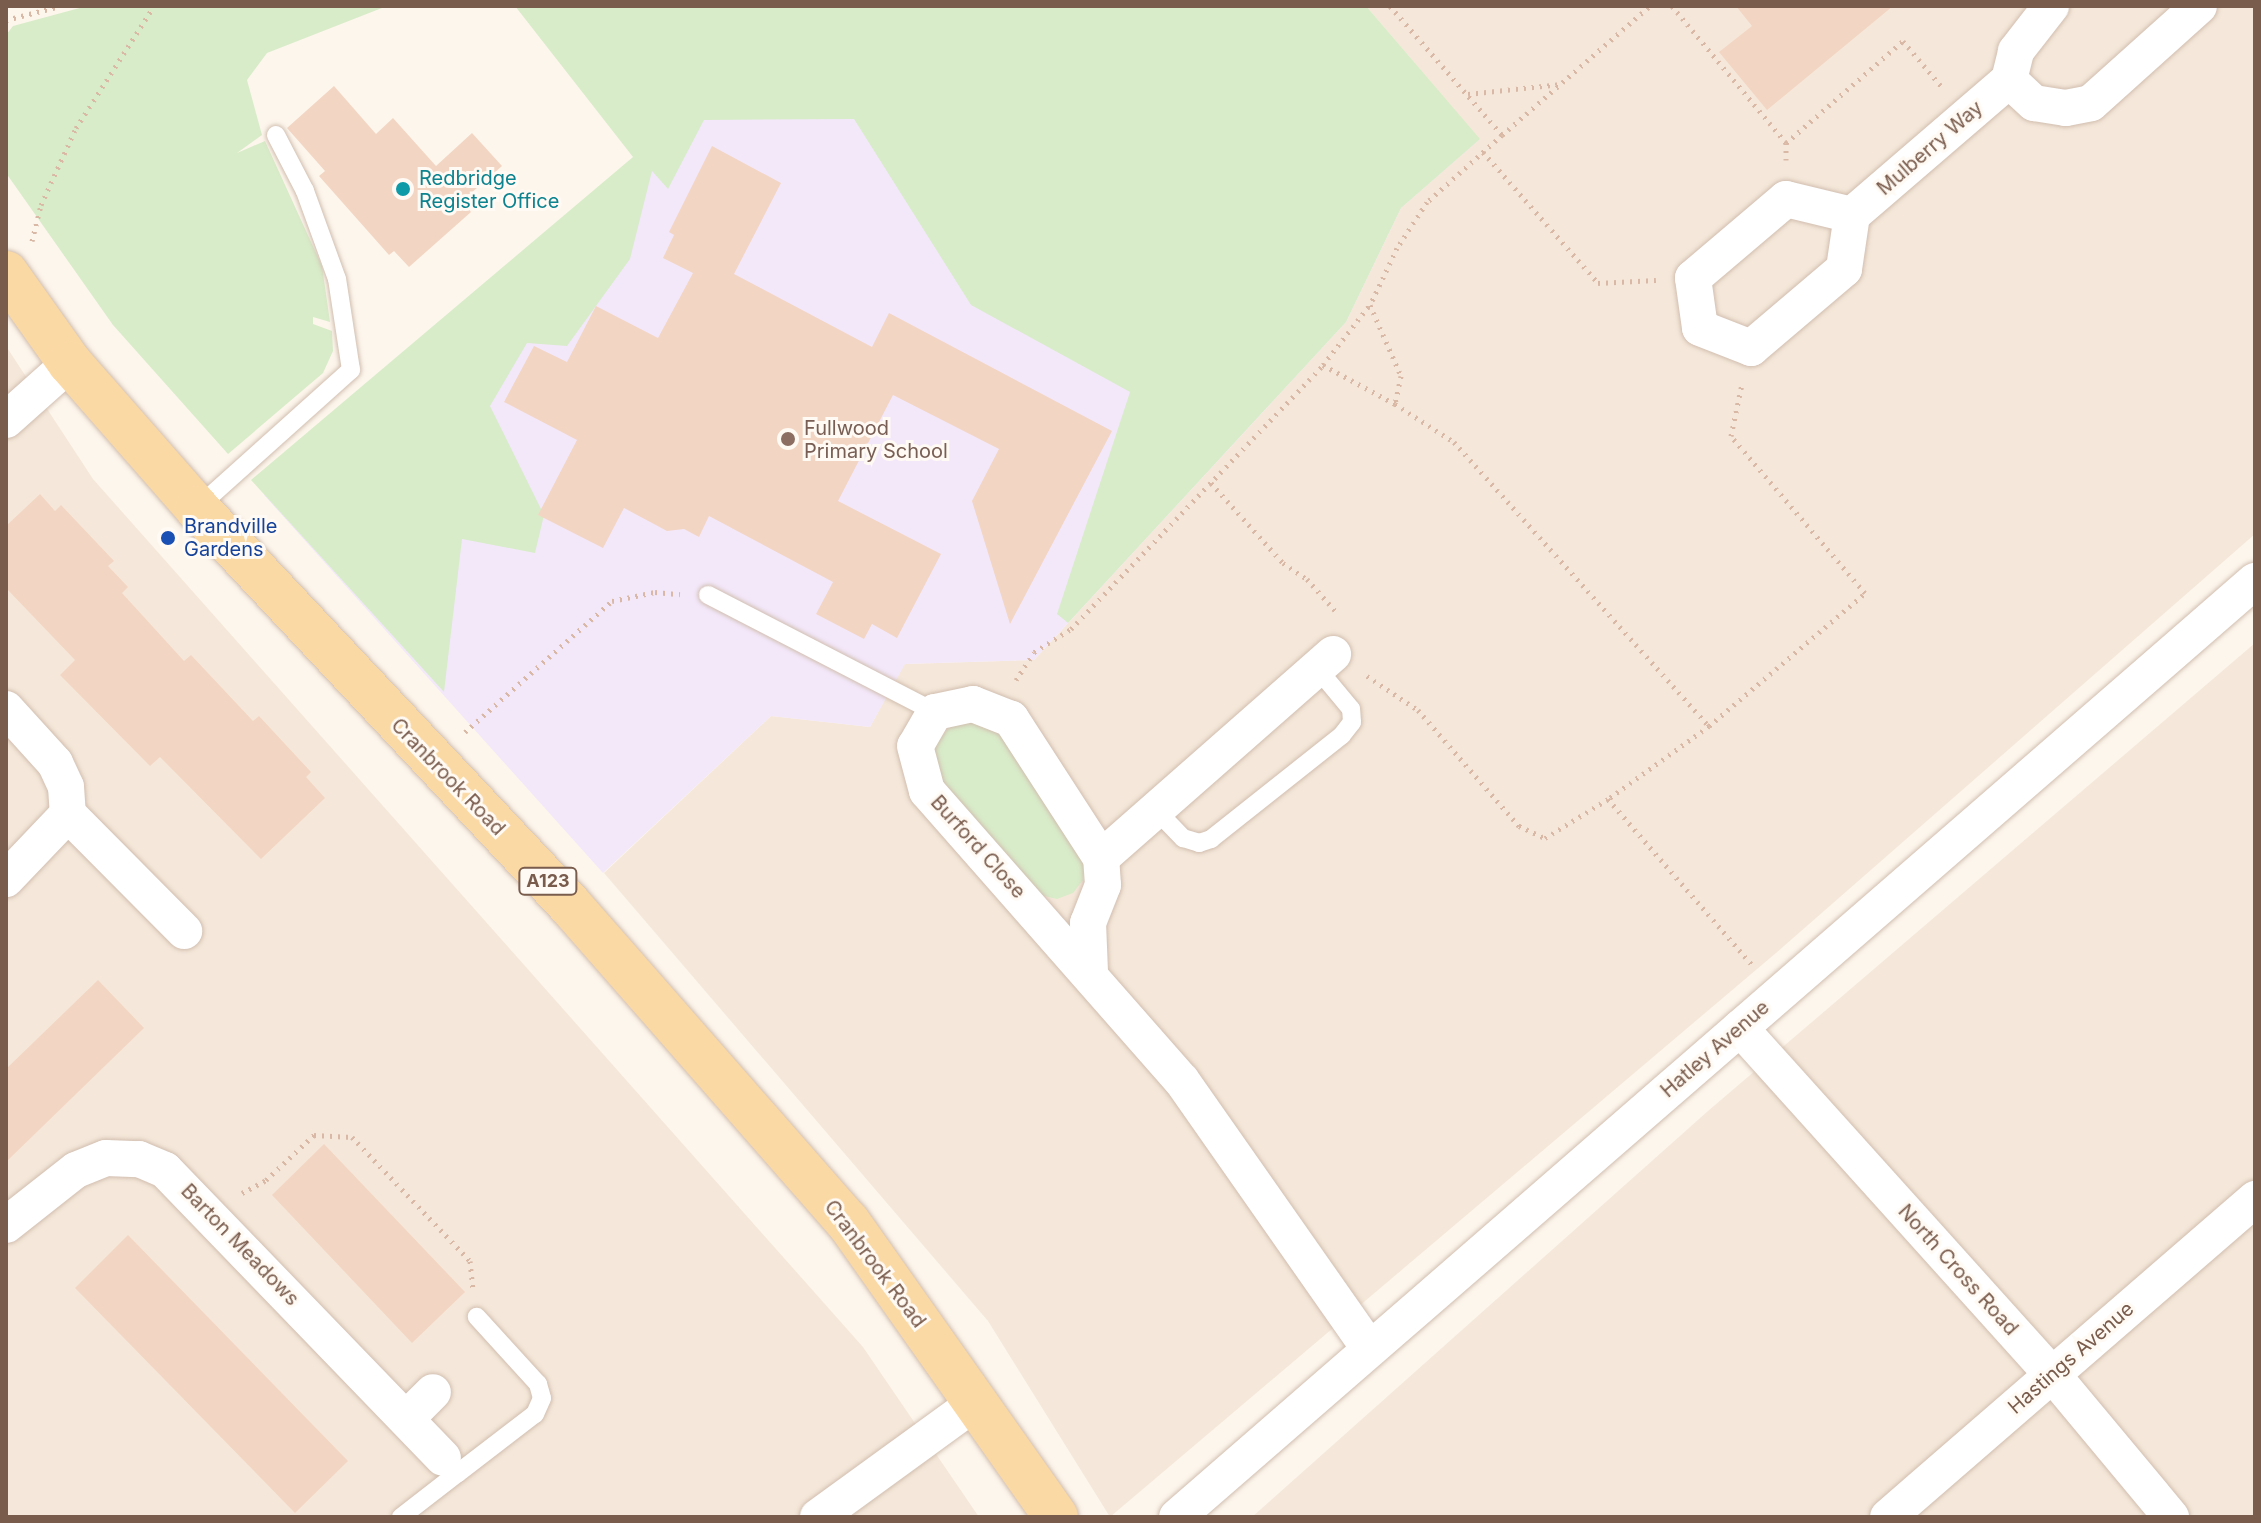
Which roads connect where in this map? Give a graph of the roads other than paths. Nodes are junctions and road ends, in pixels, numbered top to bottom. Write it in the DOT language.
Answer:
graph roads {
  1 [pos="2051,6"];
  2 [pos="2199,6"];
  3 [pos="2009,80"];
  4 [pos="276,135"];
  5 [pos="1852,215"];
  6 [pos="13,282"];
  7 [pos="70,363"];
  8 [pos="6,420"];
  9 [pos="197,508"];
  10 [pos="2255,581"];
  11 [pos="708,595"];
  12 [pos="1325,661"];
  13 [pos="6,709"];
  14 [pos="935,712"];
  15 [pos="1154,808"];
  16 [pos="68,814"];
  17 [pos="1101,858"];
  18 [pos="6,879"];
  19 [pos="184,931"];
  20 [pos="1090,972"];
  21 [pos="1740,1028"];
  22 [pos="2255,1199"];
  23 [pos="6,1225"];
  24 [pos="477,1317"];
  25 [pos="1370,1349"];
  26 [pos="2052,1374"];
  27 [pos="433,1392"];
  28 [pos="976,1402"];
  29 [pos="406,1419"];
  30 [pos="451,1465"];
  31 [pos="401,1517"];
  32 [pos="818,1517"];
  33 [pos="1056,1517"];
  34 [pos="1177,1517"];
  35 [pos="1888,1517"];
  36 [pos="2171,1517"];
  1 -- 3 [label="street"];
  2 -- 3 [label="street"];
  3 -- 5 [label="street, Mulberry Way"];
  4 -- 9 [label="lane"];
  5 -- 5 [label="street"];
  6 -- 7 [label="main road, Cranbrook Road / A123"];
  7 -- 8 [label="street"];
  7 -- 9 [label="main road, Cranbrook Road / A123"];
  9 -- 28 [label="main road, Cranbrook Road / A123"];
  10 -- 21 [label="street, Hatley Avenue"];
  11 -- 14 [label="lane"];
  12 -- 15 [label="street"];
  12 -- 15 [label="lane"];
  13 -- 16 [label="street"];
  14 -- 17 [label="street"];
  14 -- 20 [label="street, Burford Close"];
  15 -- 17 [label="street"];
  16 -- 18 [label="street"];
  16 -- 19 [label="street"];
  17 -- 20 [label="street"];
  20 -- 25 [label="street, Burford Close"];
  21 -- 25 [label="street, Hatley Avenue"];
  21 -- 26 [label="street, North Cross Road"];
  22 -- 26 [label="street, Hastings Avenue"];
  23 -- 29 [label="street, Barton Meadows"];
  24 -- 30 [label="lane"];
  25 -- 34 [label="street, Hatley Avenue"];
  26 -- 35 [label="street, Hastings Avenue"];
  26 -- 36 [label="street, North Cross Road"];
  27 -- 29 [label="street"];
  28 -- 32 [label="street"];
  28 -- 33 [label="main road, Cranbrook Road / A123"];
  29 -- 30 [label="street, Barton Meadows"];
  30 -- 31 [label="lane"];
}
